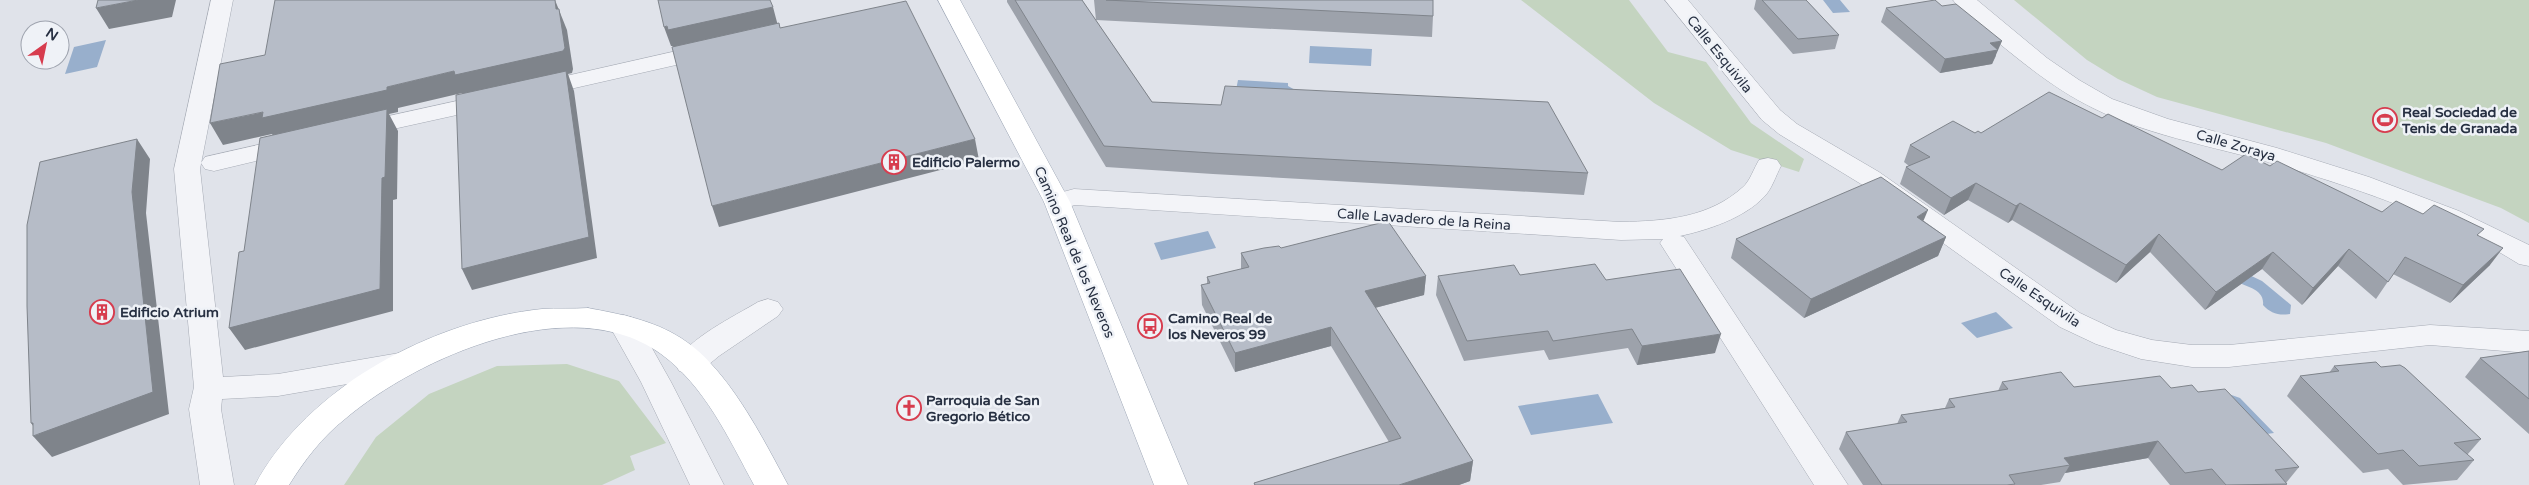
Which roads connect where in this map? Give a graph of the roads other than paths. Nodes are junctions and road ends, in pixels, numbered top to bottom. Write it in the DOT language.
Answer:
graph roads {
  1 [pos="222,0"];
  2 [pos="950,0"];
  3 [pos="1676,0"];
  4 [pos="1964,0"];
  5 [pos="729,46"];
  6 [pos="214,163"];
  7 [pos="1768,166"];
  8 [pos="1057,202"];
  9 [pos="1674,242"];
  10 [pos="2529,257"];
  11 [pos="768,309"];
  12 [pos="624,325"];
  13 [pos="2529,342"];
  14 [pos="405,363"];
  15 [pos="690,363"];
  16 [pos="209,387"];
  17 [pos="217,485"];
  18 [pos="272,485"];
  19 [pos="707,485"];
  20 [pos="772,485"];
  21 [pos="1171,485"];
  22 [pos="1832,485"];
  1 -- 16 [label="street"];
  2 -- 8 [label="main road, Camino Real de los Neveros"];
  3 -- 13 [label="street, Calle Esquivila"];
  4 -- 10 [label="street, Calle Zoraya"];
  5 -- 6 [label="street"];
  7 -- 8 [label="street, Calle Lavadero de la Reina"];
  8 -- 21 [label="main road, Camino Real de los Neveros"];
  9 -- 22 [label="street"];
  11 -- 15 [label="street"];
  12 -- 14 [label="main road"];
  12 -- 15 [label="main road"];
  12 -- 19 [label="street"];
  14 -- 16 [label="street"];
  14 -- 18 [label="main road"];
  15 -- 20 [label="main road"];
  16 -- 17 [label="street"];
}
